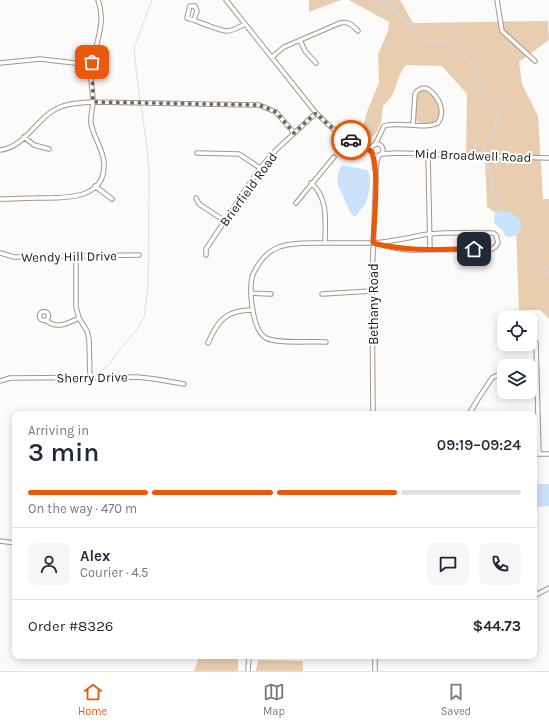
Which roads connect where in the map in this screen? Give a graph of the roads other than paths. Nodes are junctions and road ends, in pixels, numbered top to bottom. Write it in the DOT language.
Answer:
graph roads {
  1 [pos="98,0"];
  2 [pos="226,0"];
  3 [pos="497,0"];
  4 [pos="194,20"];
  5 [pos="245,24"];
  6 [pos="358,31"];
  7 [pos="300,40"];
  8 [pos="272,57"];
  9 [pos="535,61"];
  10 [pos="0,63"];
  11 [pos="316,63"];
  12 [pos="92,64"];
  13 [pos="93,102"];
  14 [pos="316,113"];
  15 [pos="413,125"];
  16 [pos="294,133"];
  17 [pos="24,137"];
  18 [pos="379,138"];
  19 [pos="360,144"];
  20 [pos="374,145"];
  21 [pos="381,146"];
  22 [pos="49,149"];
  23 [pos="0,150"];
  24 [pos="372,152"];
  25 [pos="197,153"];
  26 [pos="397,153"];
  27 [pos="380,154"];
  28 [pos="428,154"];
  29 [pos="334,157"];
  30 [pos="549,158"];
  31 [pos="260,168"];
  32 [pos="376,170"];
  33 [pos="311,183"];
  34 [pos="95,186"];
  35 [pos="196,198"];
  36 [pos="0,199"];
  37 [pos="112,199"];
  38 [pos="296,203"];
  39 [pos="225,221"];
  40 [pos="430,234"];
  41 [pos="325,243"];
  42 [pos="373,243"];
  43 [pos="430,249"];
  44 [pos="0,253"];
  45 [pos="139,255"];
  46 [pos="206,255"];
  47 [pos="76,256"];
  48 [pos="372,291"];
  49 [pos="251,293"];
  50 [pos="271,294"];
  51 [pos="322,294"];
  52 [pos="253,310"];
  53 [pos="79,318"];
  54 [pos="48,322"];
  55 [pos="326,342"];
  56 [pos="208,343"];
  57 [pos="497,376"];
  58 [pos="90,378"];
  59 [pos="0,381"];
  60 [pos="184,384"];
  61 [pos="536,399"];
  62 [pos="373,411"];
  63 [pos="472,411"];
  64 [pos="536,411"];
  65 [pos="537,454"];
  66 [pos="549,454"];
  67 [pos="0,541"];
  68 [pos="12,543"];
  69 [pos="549,588"];
  70 [pos="537,594"];
  71 [pos="250,659"];
  72 [pos="375,659"];
  73 [pos="248,671"];
  74 [pos="375,671"];
  1 -- 12 [label="street"];
  2 -- 5 [label="street"];
  3 -- 9 [label="street"];
  4 -- 5 [label="street"];
  5 -- 8 [label="street"];
  6 -- 7 [label="street"];
  7 -- 8 [label="street"];
  7 -- 11 [label="street"];
  8 -- 14 [label="street"];
  10 -- 12 [label="street"];
  12 -- 13 [label="street"];
  13 -- 16 [label="street"];
  13 -- 17 [label="street"];
  13 -- 34 [label="street"];
  14 -- 16 [label="street, Brierfield Road"];
  14 -- 19 [label="street"];
  15 -- 15 [label="street"];
  15 -- 18 [label="street"];
  16 -- 31 [label="street, Brierfield Road"];
  17 -- 22 [label="street"];
  17 -- 23 [label="street"];
  18 -- 20 [label="street"];
  18 -- 21 [label="street, Bethany Road"];
  19 -- 20 [label="street"];
  19 -- 24 [label="street"];
  20 -- 21 [label="street"];
  20 -- 24 [label="street"];
  21 -- 26 [label="street, Mid Broadwell Road"];
  21 -- 27 [label="street, Bethany Road"];
  24 -- 27 [label="street, Mid Broadwell Road"];
  24 -- 32 [label="street, Bethany Road"];
  25 -- 31 [label="street"];
  26 -- 27 [label="street, Mid Broadwell Road"];
  26 -- 28 [label="street, Mid Broadwell Road"];
  27 -- 32 [label="street, Bethany Road"];
  28 -- 30 [label="street, Mid Broadwell Road"];
  28 -- 40 [label="street"];
  29 -- 33 [label="street"];
  31 -- 39 [label="street, Brierfield Road"];
  32 -- 42 [label="street, Bethany Road"];
  33 -- 38 [label="street"];
  33 -- 41 [label="street"];
  34 -- 36 [label="street"];
  34 -- 37 [label="street"];
  35 -- 39 [label="street"];
  39 -- 46 [label="street, Brierfield Road"];
  40 -- 42 [label="street"];
  40 -- 43 [label="street"];
  40 -- 43 [label="street"];
  41 -- 42 [label="street"];
  41 -- 49 [label="street"];
  42 -- 43 [label="street"];
  42 -- 48 [label="street, Bethany Road"];
  44 -- 47 [label="street, Wendy Hill Drive"];
  45 -- 47 [label="street, Wendy Hill Drive"];
  47 -- 53 [label="street"];
  48 -- 51 [label="street"];
  48 -- 62 [label="street, Bethany Road"];
  49 -- 50 [label="street"];
  49 -- 52 [label="street"];
  52 -- 55 [label="street"];
  52 -- 56 [label="street"];
  53 -- 54 [label="street"];
  53 -- 58 [label="street"];
  57 -- 63 [label="street"];
  58 -- 59 [label="street, Sherry Drive"];
  58 -- 60 [label="street, Sherry Drive"];
  61 -- 64 [label="street"];
  65 -- 66 [label="street"];
  67 -- 68 [label="street"];
  69 -- 70 [label="street"];
  71 -- 73 [label="street"];
  72 -- 74 [label="street"];
}
